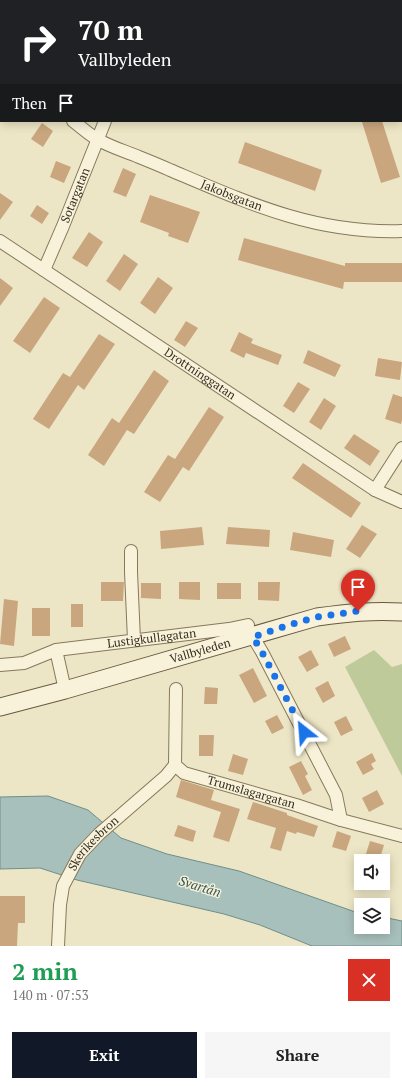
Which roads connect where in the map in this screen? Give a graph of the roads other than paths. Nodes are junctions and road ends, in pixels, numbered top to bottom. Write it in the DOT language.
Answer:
graph roads {
  1 [pos="74,122"];
  2 [pos="105,122"];
  3 [pos="97,140"];
  4 [pos="402,231"];
  5 [pos="0,241"];
  6 [pos="44,270"];
  7 [pos="402,448"];
  8 [pos="375,490"];
  9 [pos="402,502"];
  10 [pos="131,551"];
  11 [pos="402,612"];
  12 [pos="250,631"];
  13 [pos="134,640"];
  14 [pos="56,650"];
  15 [pos="0,665"];
  16 [pos="65,690"];
  17 [pos="176,690"];
  18 [pos="0,707"];
  19 [pos="175,765"];
  20 [pos="341,820"];
  21 [pos="402,836"];
  22 [pos="58,946"];
  1 -- 3 [label="street, Jakobsgatan"];
  2 -- 3 [label="street, Sotargatan"];
  3 -- 4 [label="street, Jakobsgatan"];
  3 -- 6 [label="street, Sotargatan"];
  5 -- 6 [label="street, Drottninggatan"];
  6 -- 8 [label="street, Drottninggatan"];
  7 -- 8 [label="street"];
  8 -- 9 [label="street, Drottninggatan"];
  10 -- 13 [label="street"];
  11 -- 12 [label="main road, Vallbyleden"];
  12 -- 13 [label="street, Lustigkullagatan"];
  12 -- 16 [label="main road, Vallbyleden"];
  12 -- 20 [label="street"];
  13 -- 14 [label="street, Lustigkullagatan"];
  14 -- 15 [label="street, Lustigkullagatan"];
  14 -- 16 [label="street"];
  16 -- 18 [label="main road, Vallbyleden"];
  17 -- 19 [label="street"];
  19 -- 20 [label="street, Trumslagargatan"];
  19 -- 22 [label="street, Skerikesbron"];
  20 -- 21 [label="street, Trumslagargatan"];
}
